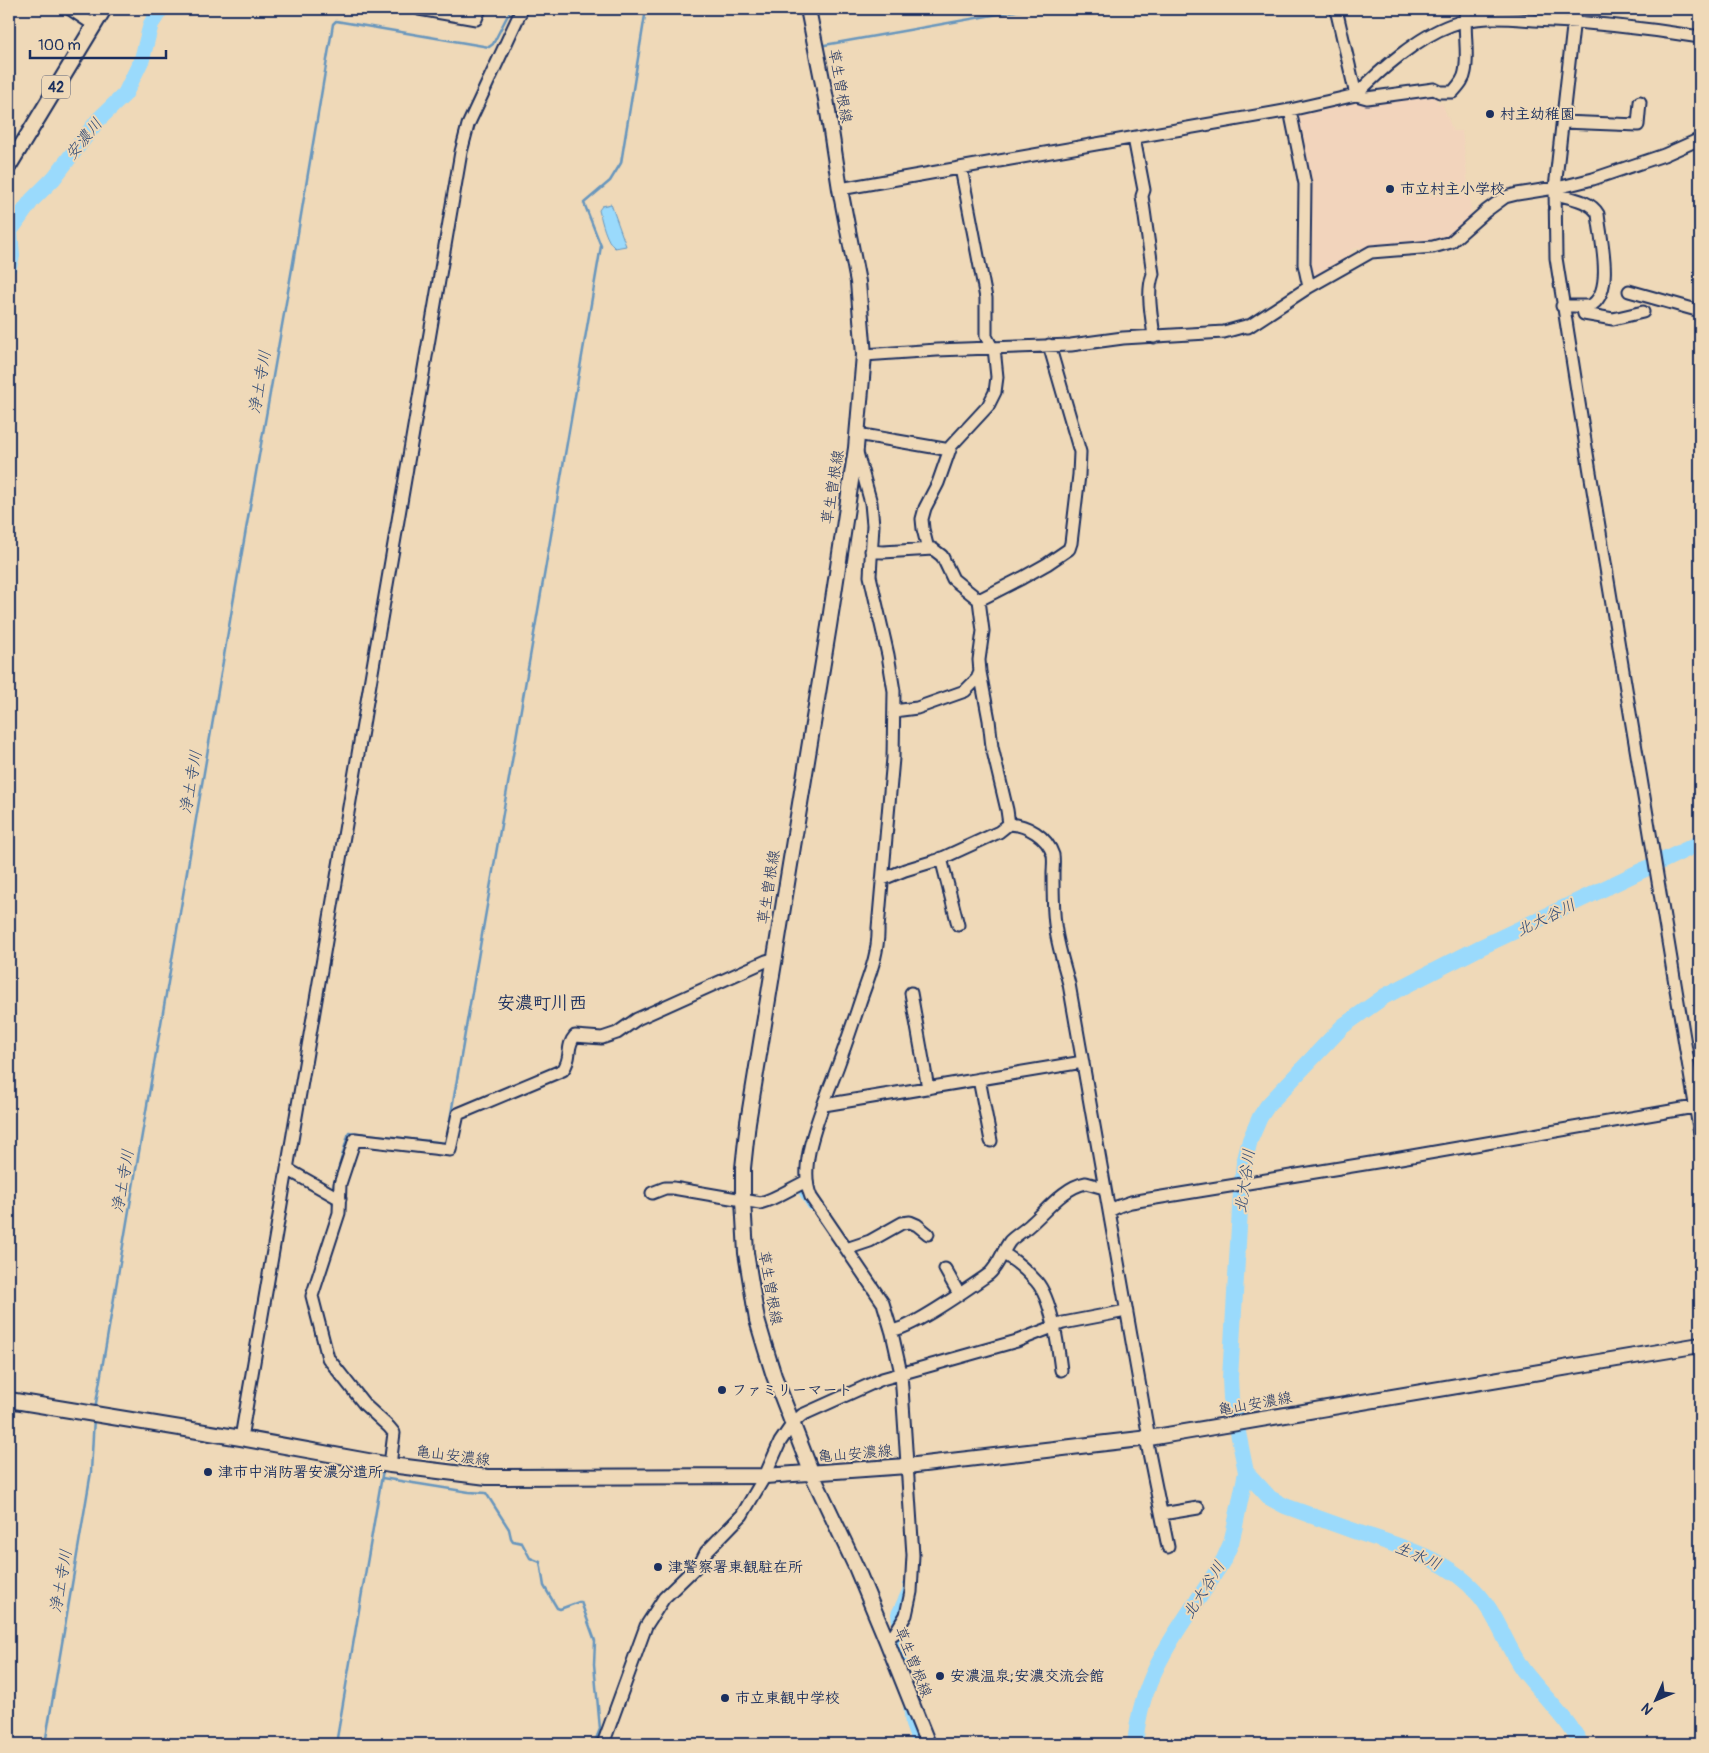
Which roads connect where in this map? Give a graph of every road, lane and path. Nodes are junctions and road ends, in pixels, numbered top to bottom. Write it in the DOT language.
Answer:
graph roads {
  1 [pos="70,9"];
  2 [pos="104,9"];
  3 [pos="419,9"];
  4 [pos="480,9"];
  5 [pos="522,9"];
  6 [pos="808,9"];
  7 [pos="1336,9"];
  8 [pos="1575,9"];
  9 [pos="1469,14"];
  10 [pos="1574,21"];
  11 [pos="94,25"];
  12 [pos="1700,37"];
  13 [pos="1356,94"];
  14 [pos="1640,102"];
  15 [pos="1290,110"];
  16 [pos="1563,122"];
  17 [pos="1134,138"];
  18 [pos="1700,140"];
  19 [pos="9,166"];
  20 [pos="961,168"];
  21 [pos="840,189"];
  22 [pos="1555,191"];
  23 [pos="1309,287"];
  24 [pos="1629,291"];
  25 [pos="1562,306"];
  26 [pos="1582,306"];
  27 [pos="1700,311"];
  28 [pos="1642,312"];
  29 [pos="1154,337"];
  30 [pos="1049,345"];
  31 [pos="993,348"];
  32 [pos="864,355"];
  33 [pos="857,441"];
  34 [pos="950,450"];
  35 [pos="928,549"];
  36 [pos="871,551"];
  37 [pos="979,600"];
  38 [pos="980,672"];
  39 [pos="894,711"];
  40 [pos="1009,824"];
  41 [pos="941,858"];
  42 [pos="883,879"];
  43 [pos="958,925"];
  44 [pos="774,959"];
  45 [pos="911,993"];
  46 [pos="1083,1062"];
  47 [pos="980,1079"];
  48 [pos="928,1088"];
  49 [pos="824,1105"];
  50 [pos="1698,1107"];
  51 [pos="1700,1134"];
  52 [pos="991,1141"];
  53 [pos="287,1169"];
  54 [pos="807,1182"];
  55 [pos="1104,1188"];
  56 [pos="652,1192"];
  57 [pos="340,1199"];
  58 [pos="743,1200"];
  59 [pos="1109,1211"];
  60 [pos="928,1234"];
  61 [pos="846,1248"];
  62 [pos="1003,1253"];
  63 [pos="945,1269"];
  64 [pos="959,1294"];
  65 [pos="1126,1311"];
  66 [pos="1054,1326"];
  67 [pos="891,1330"];
  68 [pos="1700,1345"];
  69 [pos="1061,1370"];
  70 [pos="901,1372"];
  71 [pos="9,1400"];
  72 [pos="793,1423"];
  73 [pos="241,1438"];
  74 [pos="1148,1438"];
  75 [pos="389,1465"];
  76 [pos="907,1466"];
  77 [pos="812,1474"];
  78 [pos="765,1476"];
  79 [pos="1198,1508"];
  80 [pos="1162,1514"];
  81 [pos="1168,1547"];
  82 [pos="886,1639"];
  83 [pos="603,1744"];
  84 [pos="928,1744"];
  1 -- 11 [label="street"];
  2 -- 11 [label="main road, 42"];
  3 -- 4 [label="street"];
  5 -- 53 [label="street"];
  6 -- 21 [label="main road, 草生曽根線"];
  7 -- 13 [label="street"];
  8 -- 10 [label="street"];
  9 -- 10 [label="street"];
  9 -- 13 [label="street"];
  9 -- 13 [label="street"];
  10 -- 12 [label="street"];
  10 -- 16 [label="street"];
  11 -- 19 [label="main road, 42"];
  13 -- 15 [label="street"];
  14 -- 16 [label="street"];
  15 -- 17 [label="street"];
  15 -- 23 [label="street"];
  16 -- 22 [label="street"];
  17 -- 20 [label="street"];
  17 -- 29 [label="street"];
  18 -- 22 [label="street"];
  20 -- 21 [label="street"];
  20 -- 31 [label="street"];
  21 -- 32 [label="main road, 草生曽根線"];
  22 -- 23 [label="street"];
  22 -- 25 [label="street"];
  22 -- 26 [label="street"];
  23 -- 29 [label="street"];
  24 -- 27 [label="street"];
  25 -- 26 [label="street"];
  25 -- 50 [label="street"];
  26 -- 28 [label="street"];
  29 -- 30 [label="street"];
  30 -- 31 [label="street"];
  30 -- 37 [label="street"];
  31 -- 32 [label="street"];
  31 -- 34 [label="street"];
  32 -- 33 [label="main road, 草生曽根線"];
  33 -- 34 [label="street"];
  33 -- 36 [label="street"];
  33 -- 44 [label="main road, 草生曽根線"];
  34 -- 35 [label="street"];
  35 -- 36 [label="street"];
  35 -- 37 [label="street"];
  36 -- 39 [label="street"];
  37 -- 38 [label="street"];
  38 -- 39 [label="street"];
  38 -- 40 [label="street"];
  39 -- 42 [label="street"];
  40 -- 41 [label="street"];
  40 -- 46 [label="street"];
  41 -- 42 [label="street"];
  41 -- 43 [label="street"];
  42 -- 49 [label="street"];
  44 -- 57 [label="street"];
  44 -- 58 [label="main road, 草生曽根線"];
  45 -- 48 [label="street"];
  46 -- 47 [label="street"];
  46 -- 55 [label="street"];
  47 -- 48 [label="street"];
  47 -- 52 [label="street"];
  48 -- 49 [label="street"];
  49 -- 54 [label="street"];
  50 -- 51 [label="street"];
  50 -- 59 [label="street"];
  53 -- 57 [label="street"];
  53 -- 73 [label="street"];
  54 -- 58 [label="street"];
  54 -- 61 [label="street"];
  55 -- 59 [label="street"];
  55 -- 62 [label="street"];
  56 -- 58 [label="street"];
  57 -- 75 [label="street"];
  58 -- 72 [label="main road, 草生曽根線"];
  59 -- 65 [label="street"];
  60 -- 61 [label="street"];
  61 -- 67 [label="street"];
  62 -- 64 [label="street"];
  62 -- 66 [label="street"];
  63 -- 64 [label="street"];
  64 -- 67 [label="street"];
  65 -- 66 [label="street"];
  65 -- 74 [label="street"];
  66 -- 69 [label="street"];
  66 -- 70 [label="street"];
  67 -- 70 [label="street"];
  68 -- 74 [label="main road, 亀山安濃線"];
  70 -- 72 [label="street"];
  70 -- 76 [label="street"];
  71 -- 73 [label="main road, 亀山安濃線"];
  72 -- 77 [label="main road, 草生曽根線"];
  72 -- 78 [label="street"];
  73 -- 75 [label="main road, 亀山安濃線"];
  74 -- 76 [label="main road, 亀山安濃線"];
  74 -- 80 [label="street"];
  75 -- 78 [label="main road, 亀山安濃線"];
  76 -- 77 [label="main road, 亀山安濃線"];
  76 -- 82 [label="street"];
  77 -- 78 [label="main road, 亀山安濃線"];
  77 -- 82 [label="main road, 草生曽根線"];
  78 -- 83 [label="street"];
  79 -- 80 [label="street"];
  80 -- 81 [label="street"];
  82 -- 84 [label="main road, 草生曽根線"];
}
